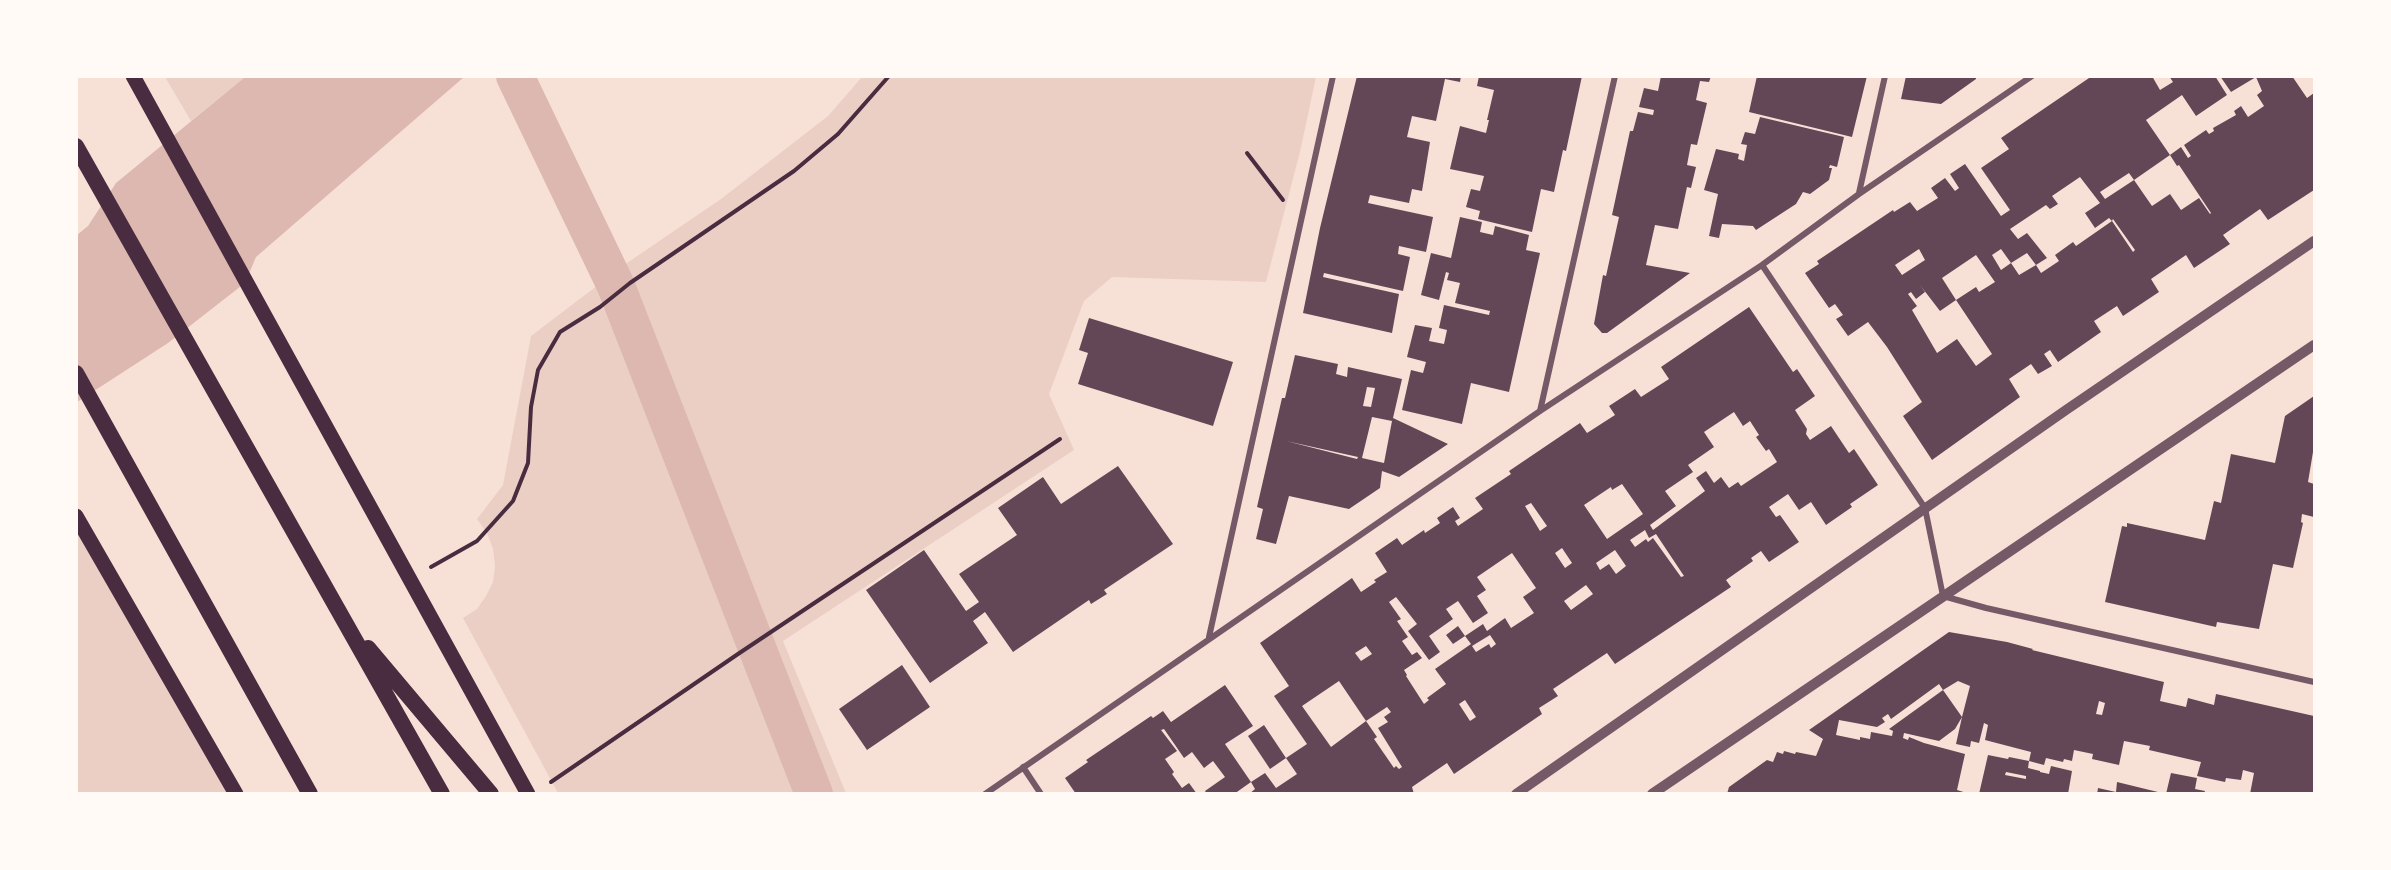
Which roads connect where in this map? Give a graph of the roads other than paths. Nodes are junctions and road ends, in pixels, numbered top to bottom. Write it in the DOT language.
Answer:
graph roads {
  1 [pos="134,76"];
  2 [pos="1333,76"];
  3 [pos="1615,76"];
  4 [pos="1886,76"];
  5 [pos="2032,76"];
  6 [pos="76,146"];
  7 [pos="1859,194"];
  8 [pos="2314,241"];
  9 [pos="1762,265"];
  10 [pos="2314,345"];
  11 [pos="76,373"];
  12 [pos="1540,411"];
  13 [pos="1925,508"];
  14 [pos="76,516"];
  15 [pos="1943,596"];
  16 [pos="343,618"];
  17 [pos="1209,638"];
  18 [pos="2314,682"];
  19 [pos="1023,767"];
  20 [pos="236,794"];
  21 [pos="310,794"];
  22 [pos="442,794"];
  23 [pos="491,794"];
  24 [pos="528,794"];
  25 [pos="985,794"];
  26 [pos="1041,794"];
  27 [pos="1515,794"];
  28 [pos="1652,794"];
  1 -- 24 [label="main road"];
  2 -- 17 [label="street"];
  3 -- 12 [label="street"];
  4 -- 7 [label="street"];
  5 -- 7 [label="street"];
  6 -- 16 [label="highway"];
  7 -- 9 [label="street"];
  8 -- 13 [label="street"];
  9 -- 12 [label="street"];
  9 -- 13 [label="street"];
  10 -- 15 [label="street"];
  11 -- 21 [label="highway"];
  12 -- 17 [label="street"];
  13 -- 15 [label="street"];
  13 -- 27 [label="street"];
  14 -- 20 [label="main road"];
  15 -- 18 [label="street"];
  15 -- 28 [label="street"];
  16 -- 22 [label="highway"];
  16 -- 23 [label="highway"];
  17 -- 19 [label="street"];
  19 -- 25 [label="street"];
  19 -- 26 [label="street"];
}
